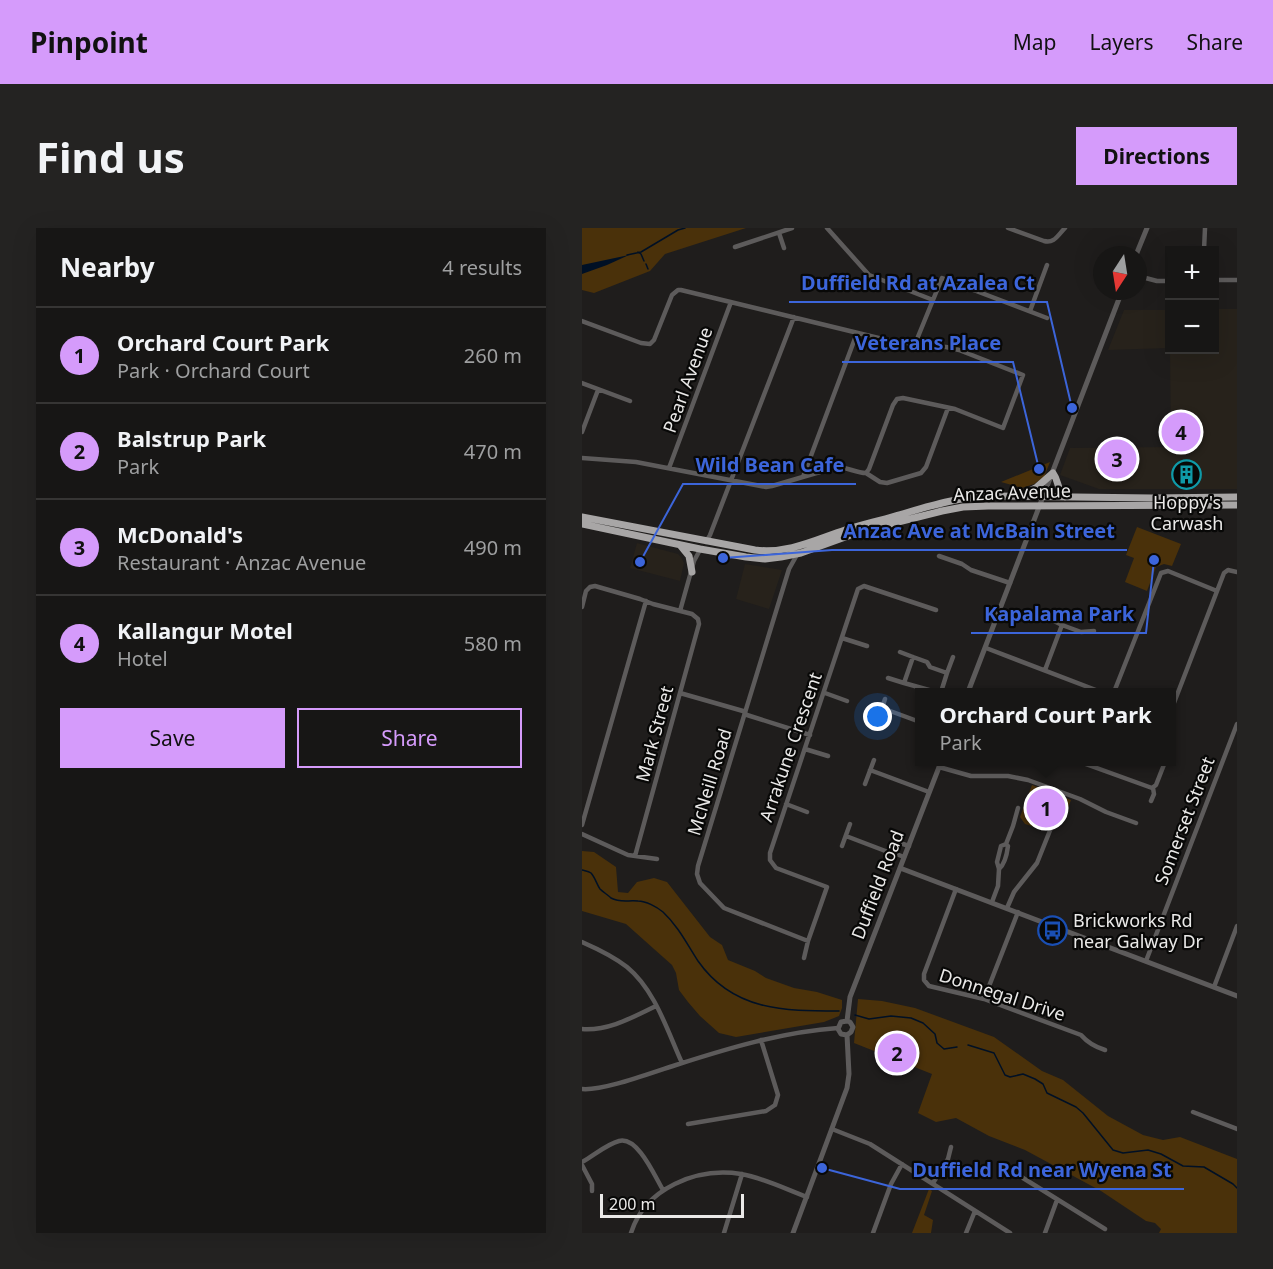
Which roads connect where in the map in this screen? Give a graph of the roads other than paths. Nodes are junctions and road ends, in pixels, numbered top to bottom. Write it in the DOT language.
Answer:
graph roads {
  1 [pos="792,228"];
  2 [pos="827,228"];
  3 [pos="1008,228"];
  4 [pos="1065,228"];
  5 [pos="1147,228"];
  6 [pos="1205,228"];
  7 [pos="779,233"];
  8 [pos="1140,246"];
  9 [pos="1204,246"];
  10 [pos="735,247"];
  11 [pos="784,248"];
  12 [pos="1047,265"];
  13 [pos="1044,273"];
  14 [pos="1052,276"];
  15 [pos="1147,278"];
  16 [pos="1219,280"];
  17 [pos="1237,280"];
  18 [pos="1165,281"];
  19 [pos="933,300"];
  20 [pos="1119,300"];
  21 [pos="731,302"];
  22 [pos="1029,311"];
  23 [pos="794,317"];
  24 [pos="1047,318"];
  25 [pos="582,321"];
  26 [pos="857,333"];
  27 [pos="915,344"];
  28 [pos="582,383"];
  29 [pos="598,390"];
  30 [pos="630,401"];
  31 [pos="948,408"];
  32 [pos="582,432"];
  33 [pos="582,458"];
  34 [pos="669,468"];
  35 [pos="866,473"];
  36 [pos="1053,473"];
  37 [pos="803,477"];
  38 [pos="732,480"];
  39 [pos="1021,496"];
  40 [pos="1044,497"];
  41 [pos="1065,497"];
  42 [pos="1237,497"];
  43 [pos="1237,505"];
  44 [pos="1040,506"];
  45 [pos="582,517"];
  46 [pos="582,524"];
  47 [pos="706,541"];
  48 [pos="680,545"];
  49 [pos="700,549"];
  50 [pos="798,554"];
  51 [pos="939,556"];
  52 [pos="781,557"];
  53 [pos="789,569"];
  54 [pos="692,572"];
  55 [pos="1237,572"];
  56 [pos="1010,583"];
  57 [pos="1217,591"];
  58 [pos="646,601"];
  59 [pos="582,607"];
  60 [pos="936,610"];
  61 [pos="680,611"];
  62 [pos="1046,617"];
  63 [pos="1061,628"];
  64 [pos="1094,631"];
  65 [pos="842,638"];
  66 [pos="867,646"];
  67 [pos="986,648"];
  68 [pos="900,652"];
  69 [pos="913,657"];
  70 [pos="953,657"];
  71 [pos="1045,670"];
  72 [pos="947,673"];
  73 [pos="888,678"];
  74 [pos="904,683"];
  75 [pos="921,688"];
  76 [pos="940,688"];
  77 [pos="970,688"];
  78 [pos="1088,688"];
  79 [pos="1116,688"];
  80 [pos="680,693"];
  81 [pos="825,693"];
  82 [pos="1176,698"];
  83 [pos="885,699"];
  84 [pos="847,700"];
  85 [pos="882,708"];
  86 [pos="745,713"];
  87 [pos="879,717"];
  88 [pos="915,720"];
  89 [pos="1237,724"];
  90 [pos="810,735"];
  91 [pos="805,749"];
  92 [pos="828,756"];
  93 [pos="874,760"];
  94 [pos="939,766"];
  95 [pos="945,766"];
  96 [pos="1090,766"];
  97 [pos="1161,766"];
  98 [pos="870,770"];
  99 [pos="865,784"];
  100 [pos="1153,788"];
  101 [pos="929,792"];
  102 [pos="1151,801"];
  103 [pos="786,804"];
  104 [pos="1018,808"];
  105 [pos="807,812"];
  106 [pos="1055,818"];
  107 [pos="1136,823"];
  108 [pos="850,824"];
  109 [pos="582,825"];
  110 [pos="582,834"];
  111 [pos="846,836"];
  112 [pos="842,846"];
  113 [pos="909,846"];
  114 [pos="891,852"];
  115 [pos="635,856"];
  116 [pos="904,857"];
  117 [pos="657,859"];
  118 [pos="900,867"];
  119 [pos="956,889"];
  120 [pos="991,902"];
  121 [pos="1007,908"];
  122 [pos="1018,912"];
  123 [pos="1237,926"];
  124 [pos="808,941"];
  125 [pos="582,942"];
  126 [pos="804,958"];
  127 [pos="1146,961"];
  128 [pos="1214,987"];
  129 [pos="1237,996"];
  130 [pos="984,999"];
  131 [pos="656,1006"];
  132 [pos="847,1021"];
  133 [pos="838,1028"];
  134 [pos="582,1029"];
  135 [pos="847,1035"];
  136 [pos="761,1040"];
  137 [pos="1105,1050"];
  138 [pos="682,1063"];
  139 [pos="582,1089"];
  140 [pos="1193,1112"];
  141 [pos="688,1124"];
  142 [pos="832,1129"];
  143 [pos="1237,1129"];
  144 [pos="951,1147"];
  145 [pos="582,1164"];
  146 [pos="902,1164"];
  147 [pos="1014,1169"];
  148 [pos="742,1174"];
  149 [pos="933,1183"];
  150 [pos="663,1190"];
  151 [pos="592,1191"];
  152 [pos="807,1197"];
  153 [pos="1058,1200"];
  154 [pos="975,1210"];
  155 [pos="1106,1229"];
  156 [pos="631,1233"];
  157 [pos="724,1233"];
  158 [pos="793,1233"];
  159 [pos="873,1233"];
  160 [pos="966,1233"];
  161 [pos="1010,1233"];
  162 [pos="1045,1233"];
  1 -- 7 [label="street"];
  2 -- 19 [label="street"];
  3 -- 4 [label="street"];
  5 -- 8 [label="street"];
  6 -- 9 [label="street"];
  7 -- 10 [label="street"];
  7 -- 11 [label="street"];
  12 -- 13 [label="street"];
  13 -- 14 [label="street"];
  13 -- 22 [label="street"];
  15 -- 18 [label="street"];
  16 -- 17 [label="street"];
  19 -- 22 [label="street"];
  19 -- 27 [label="street"];
  20 -- 36 [label="street"];
  21 -- 23 [label="street"];
  21 -- 25 [label="street"];
  21 -- 34 [label="street, Pearl Avenue"];
  22 -- 24 [label="street"];
  23 -- 26 [label="street"];
  23 -- 38 [label="street"];
  26 -- 27 [label="street"];
  26 -- 37 [label="street"];
  27 -- 31 [label="street"];
  28 -- 29 [label="street"];
  29 -- 30 [label="street"];
  29 -- 32 [label="street"];
  31 -- 35 [label="street"];
  31 -- 35 [label="street"];
  33 -- 34 [label="street"];
  34 -- 38 [label="street"];
  35 -- 37 [label="street"];
  36 -- 39 [label="highway"];
  36 -- 40 [label="street"];
  36 -- 41 [label="highway"];
  37 -- 38 [label="street"];
  38 -- 47 [label="street"];
  39 -- 40 [label="highway, Anzac Avenue"];
  39 -- 47 [label="highway, Anzac Avenue"];
  40 -- 41 [label="highway, Anzac Avenue"];
  40 -- 44 [label="street"];
  41 -- 42 [label="highway, Anzac Avenue"];
  43 -- 44 [label="highway, Anzac Avenue"];
  44 -- 50 [label="highway, Anzac Avenue"];
  44 -- 56 [label="street"];
  45 -- 47 [label="highway, Anzac Avenue"];
  46 -- 48 [label="highway, Anzac Avenue"];
  47 -- 49 [label="street"];
  48 -- 49 [label="highway, Anzac Avenue"];
  48 -- 54 [label="highway"];
  49 -- 52 [label="highway, Anzac Avenue"];
  49 -- 54 [label="street"];
  50 -- 52 [label="highway, Anzac Avenue"];
  50 -- 53 [label="street, McNeill Road"];
  51 -- 56 [label="street"];
  52 -- 53 [label="street"];
  53 -- 86 [label="street, McNeill Road"];
  54 -- 61 [label="street"];
  55 -- 57 [label="street"];
  56 -- 67 [label="street"];
  57 -- 79 [label="street"];
  57 -- 82 [label="street"];
  58 -- 59 [label="street"];
  58 -- 61 [label="street"];
  58 -- 109 [label="street"];
  60 -- 65 [label="street, Arrakune Crescent"];
  61 -- 80 [label="street, Mark Street"];
  62 -- 63 [label="street"];
  63 -- 64 [label="street"];
  63 -- 71 [label="street"];
  65 -- 66 [label="street"];
  65 -- 81 [label="street, Arrakune Crescent"];
  67 -- 71 [label="street"];
  67 -- 77 [label="street"];
  68 -- 69 [label="street"];
  69 -- 72 [label="street"];
  69 -- 74 [label="street"];
  70 -- 72 [label="street"];
  71 -- 78 [label="street"];
  72 -- 76 [label="street"];
  73 -- 74 [label="street"];
  74 -- 75 [label="street"];
  80 -- 86 [label="street"];
  80 -- 115 [label="street, Mark Street"];
  81 -- 84 [label="street"];
  81 -- 90 [label="street, Arrakune Crescent"];
  83 -- 85 [label="street"];
  85 -- 87 [label="street"];
  85 -- 88 [label="street"];
  86 -- 90 [label="street"];
  86 -- 124 [label="street, McNeill Road"];
  89 -- 127 [label="street, Somerset Street"];
  90 -- 91 [label="street, Arrakune Crescent"];
  91 -- 92 [label="street"];
  91 -- 103 [label="street, Arrakune Crescent"];
  93 -- 98 [label="street"];
  94 -- 101 [label="street, Duffield Road"];
  95 -- 107 [label="street"];
  96 -- 100 [label="street"];
  97 -- 100 [label="street"];
  98 -- 99 [label="street"];
  98 -- 101 [label="street"];
  100 -- 102 [label="street"];
  101 -- 113 [label="street, Duffield Road"];
  103 -- 105 [label="street"];
  103 -- 124 [label="street, Arrakune Crescent"];
  104 -- 120 [label="street"];
  106 -- 121 [label="street"];
  108 -- 111 [label="street"];
  110 -- 115 [label="street"];
  111 -- 112 [label="street"];
  111 -- 114 [label="street"];
  113 -- 114 [label="street"];
  113 -- 116 [label="street, Duffield Road"];
  114 -- 116 [label="street"];
  115 -- 117 [label="street"];
  116 -- 118 [label="street, Duffield Road"];
  118 -- 119 [label="street"];
  118 -- 132 [label="street, Duffield Road"];
  119 -- 120 [label="street"];
  119 -- 130 [label="street, Donnegal Drive"];
  120 -- 121 [label="street"];
  121 -- 122 [label="street"];
  122 -- 127 [label="street"];
  122 -- 130 [label="street"];
  123 -- 128 [label="street"];
  124 -- 126 [label="street, Arrakune Crescent"];
  125 -- 131 [label="street"];
  127 -- 128 [label="street"];
  128 -- 129 [label="street"];
  130 -- 137 [label="street, Donnegal Drive"];
  131 -- 134 [label="street"];
  131 -- 138 [label="street"];
  132 -- 133 [label="street"];
  132 -- 135 [label="street"];
  133 -- 135 [label="street"];
  133 -- 136 [label="street"];
  135 -- 142 [label="street"];
  136 -- 138 [label="street"];
  136 -- 141 [label="street"];
  138 -- 139 [label="street"];
  140 -- 143 [label="street"];
  142 -- 146 [label="street"];
  142 -- 152 [label="street"];
  144 -- 149 [label="street"];
  145 -- 150 [label="street"];
  145 -- 151 [label="street"];
  146 -- 149 [label="street"];
  146 -- 159 [label="street"];
  147 -- 153 [label="street"];
  148 -- 150 [label="street"];
  148 -- 152 [label="street"];
  148 -- 157 [label="street"];
  149 -- 154 [label="street"];
  150 -- 156 [label="street"];
  152 -- 158 [label="street"];
  153 -- 155 [label="street"];
  153 -- 162 [label="street"];
  154 -- 160 [label="street"];
  154 -- 161 [label="street"];
}
